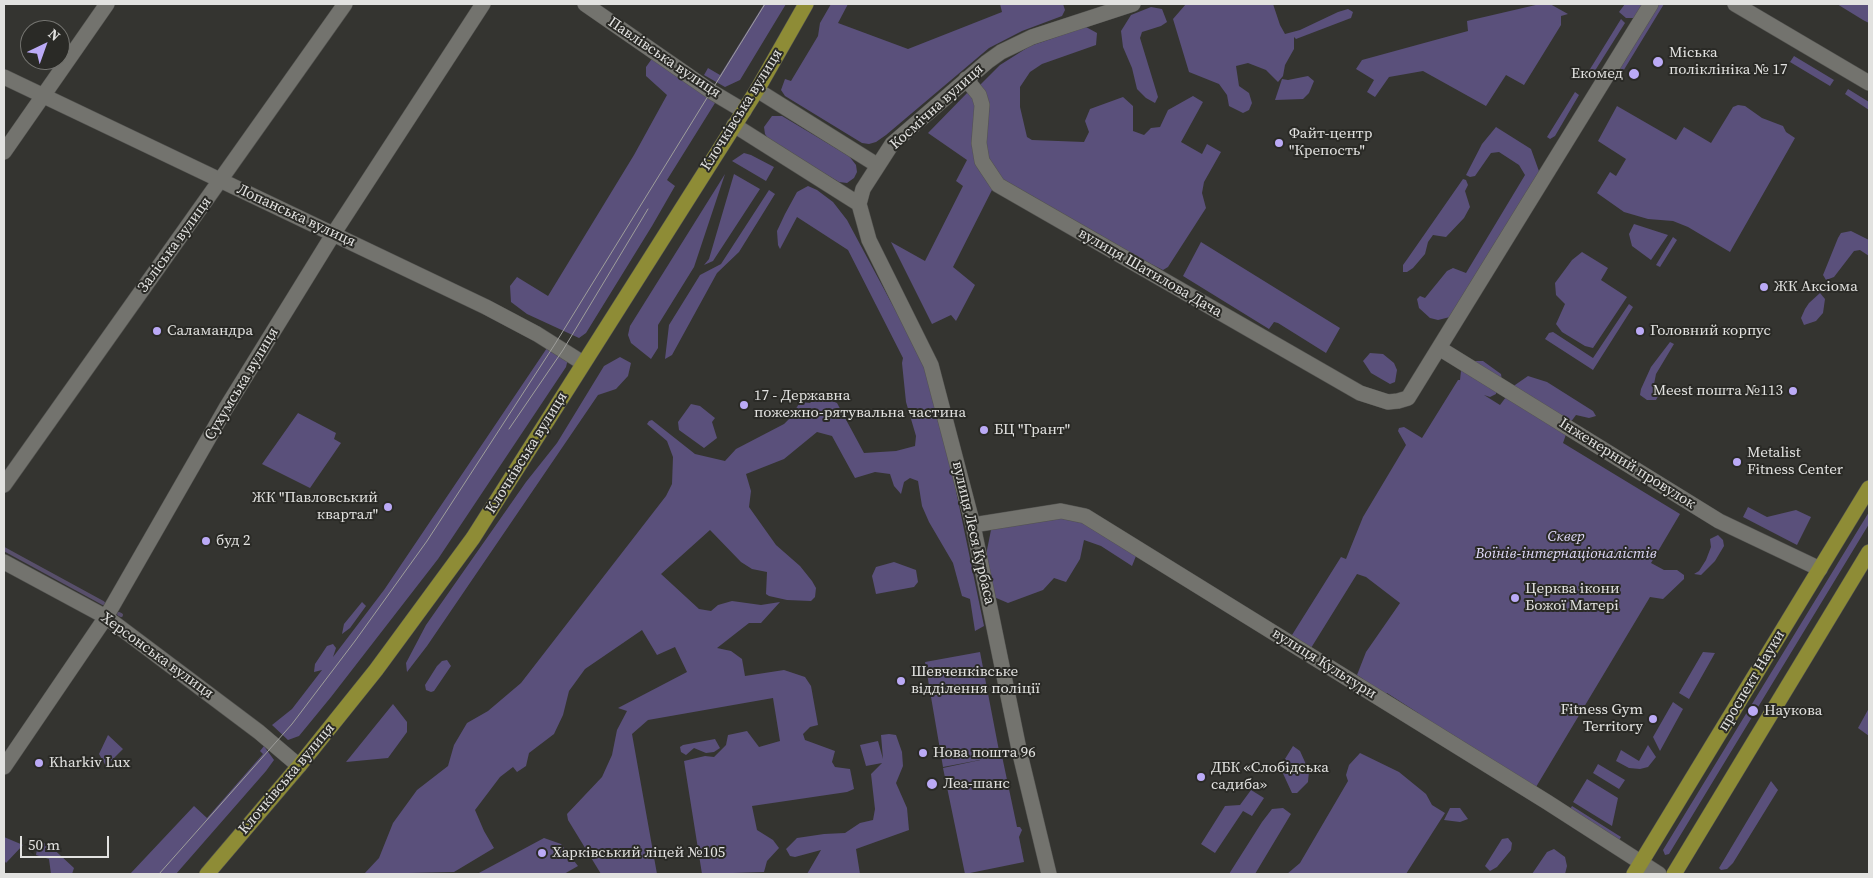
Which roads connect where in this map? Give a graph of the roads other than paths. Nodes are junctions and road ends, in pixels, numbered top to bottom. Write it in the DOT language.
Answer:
graph roads {
  1 [pos="107,4"];
  2 [pos="345,4"];
  3 [pos="483,4"];
  4 [pos="585,4"];
  5 [pos="806,4"];
  6 [pos="1133,4"];
  7 [pos="1651,4"];
  8 [pos="1735,4"];
  9 [pos="4,77"];
  10 [pos="966,79"];
  11 [pos="1869,83"];
  12 [pos="757,90"];
  13 [pos="43,96"];
  14 [pos="744,111"];
  15 [pos="734,125"];
  16 [pos="4,152"];
  17 [pos="877,165"];
  18 [pos="220,180"];
  19 [pos="859,204"];
  20 [pos="334,233"];
  21 [pos="1440,348"];
  22 [pos="583,363"];
  23 [pos="4,485"];
  24 [pos="1869,488"];
  25 [pos="973,525"];
  26 [pos="1869,552"];
  27 [pos="4,562"];
  28 [pos="1820,569"];
  29 [pos="106,616"];
  30 [pos="299,766"];
  31 [pos="4,767"];
  32 [pos="1638,869"];
  33 [pos="207,874"];
  34 [pos="1049,874"];
  35 [pos="1658,874"];
  36 [pos="1674,874"];
  1 -- 13 [label="street"];
  2 -- 18 [label="street, Заліська вулиця"];
  3 -- 20 [label="street, Сухумська вулиця"];
  4 -- 14 [label="street, Павлівська вулиця"];
  5 -- 12 [label="main road, Клочківська вулиця"];
  6 -- 10 [label="street, Космічна вулиця"];
  7 -- 21 [label="street"];
  8 -- 11 [label="street"];
  9 -- 13 [label="street, Лопанська вулиця"];
  10 -- 17 [label="street, Космічна вулиця"];
  10 -- 21 [label="street, вулиця Шатилова Дача"];
  12 -- 14 [label="main road, Клочківська вулиця"];
  12 -- 17 [label="street"];
  13 -- 16 [label="street"];
  13 -- 18 [label="street, Лопанська вулиця"];
  14 -- 15 [label="main road, Клочківська вулиця"];
  15 -- 19 [label="street"];
  15 -- 22 [label="main road, Клочківська вулиця"];
  17 -- 19 [label="street"];
  18 -- 20 [label="street, Лопанська вулиця"];
  18 -- 23 [label="street, Заліська вулиця"];
  19 -- 25 [label="street, вулиця Леся Курбаса"];
  20 -- 22 [label="street, Лопанська вулиця"];
  20 -- 29 [label="street, Сухумська вулиця"];
  21 -- 28 [label="street, Інженерний провулок"];
  22 -- 30 [label="main road, Клочківська вулиця"];
  24 -- 28 [label="main road, проспект Науки"];
  25 -- 32 [label="street, вулиця Культури"];
  25 -- 34 [label="street, вулиця Леся Курбаса"];
  26 -- 36 [label="main road"];
  27 -- 29 [label="street, Херсонська вулиця"];
  28 -- 32 [label="main road, проспект Науки"];
  29 -- 30 [label="street, Херсонська вулиця"];
  29 -- 31 [label="street, Сухумська вулиця"];
  30 -- 33 [label="main road, Клочківська вулиця"];
  32 -- 35 [label="street, вулиця Культури"];
}
